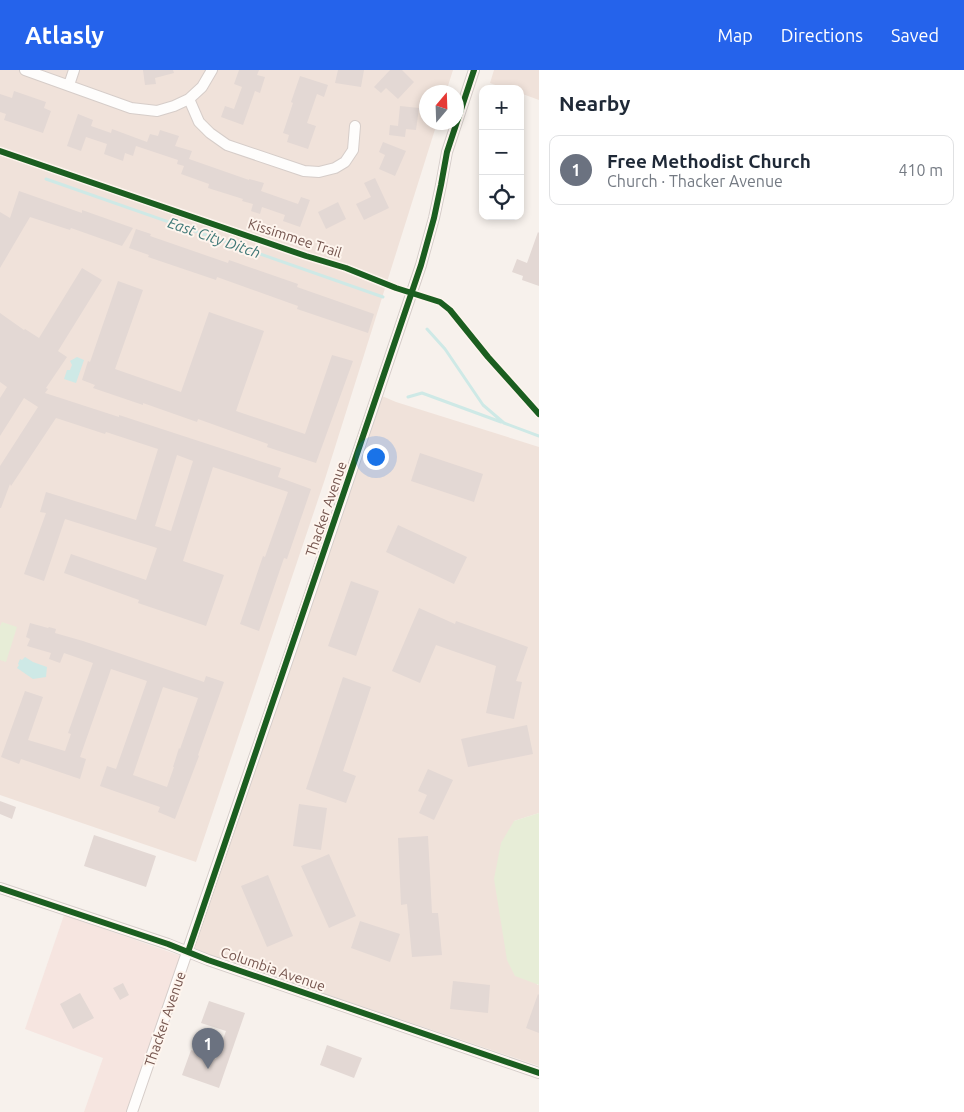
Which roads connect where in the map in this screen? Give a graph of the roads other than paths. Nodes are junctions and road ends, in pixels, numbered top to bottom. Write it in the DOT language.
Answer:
graph roads {
  1 [pos="25,70"];
  2 [pos="74,70"];
  3 [pos="212,70"];
  4 [pos="474,70"];
  5 [pos="69,85"];
  6 [pos="189,99"];
  7 [pos="355,126"];
  8 [pos="0,888"];
  9 [pos="188,952"];
  10 [pos="539,1073"];
  11 [pos="132,1112"];
  1 -- 5 [label="street"];
  2 -- 5 [label="street"];
  3 -- 6 [label="street"];
  4 -- 9 [label="street, Thacker Avenue"];
  5 -- 6 [label="street"];
  6 -- 7 [label="street"];
  8 -- 9 [label="street, Columbia Avenue"];
  9 -- 10 [label="street, Columbia Avenue"];
  9 -- 11 [label="street, Thacker Avenue"];
}
